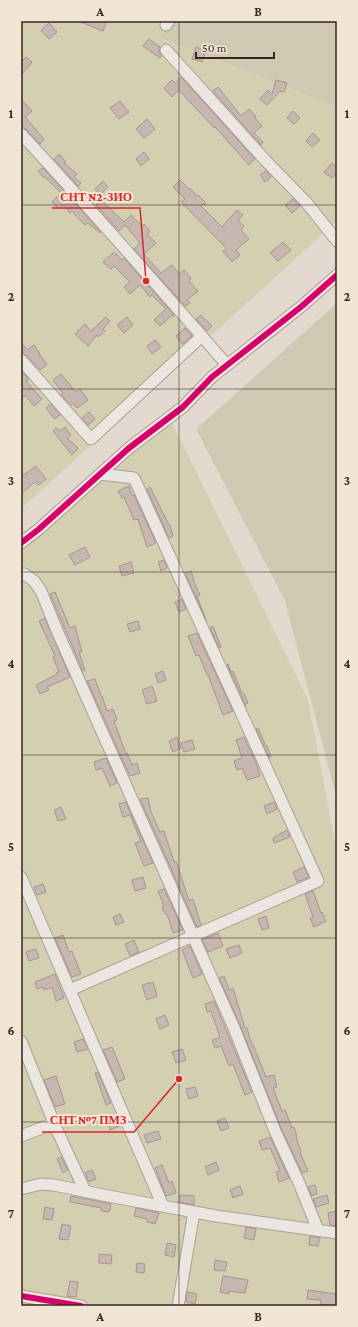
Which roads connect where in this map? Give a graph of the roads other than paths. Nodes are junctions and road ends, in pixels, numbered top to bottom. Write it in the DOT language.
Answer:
graph roads {
  1 [pos="166,50"];
  2 [pos="21,134"];
  3 [pos="337,241"];
  4 [pos="337,275"];
  5 [pos="202,336"];
  6 [pos="21,360"];
  7 [pos="227,365"];
  8 [pos="100,474"];
  9 [pos="21,543"];
  10 [pos="21,575"];
  11 [pos="21,877"];
  12 [pos="192,937"];
  13 [pos="70,990"];
  14 [pos="21,1042"];
  15 [pos="56,1128"];
  16 [pos="21,1136"];
  17 [pos="21,1189"];
  18 [pos="85,1192"];
  19 [pos="163,1206"];
  20 [pos="194,1212"];
  21 [pos="318,1230"];
  22 [pos="337,1233"];
  23 [pos="21,1296"];
  24 [pos="81,1306"];
  25 [pos="178,1306"];
  1 -- 3 [label="street"];
  2 -- 5 [label="street"];
  4 -- 7 [label="street"];
  5 -- 6 [label="street"];
  5 -- 7 [label="street"];
  7 -- 8 [label="street"];
  8 -- 9 [label="street"];
  8 -- 12 [label="street"];
  10 -- 12 [label="street"];
  11 -- 13 [label="street"];
  12 -- 13 [label="street"];
  12 -- 21 [label="street"];
  13 -- 19 [label="street"];
  14 -- 15 [label="street"];
  15 -- 16 [label="street"];
  15 -- 18 [label="street"];
  17 -- 18 [label="street"];
  18 -- 19 [label="street"];
  19 -- 20 [label="street"];
  20 -- 21 [label="street"];
  20 -- 25 [label="street"];
  21 -- 22 [label="street"];
  23 -- 24 [label="street"];
}
